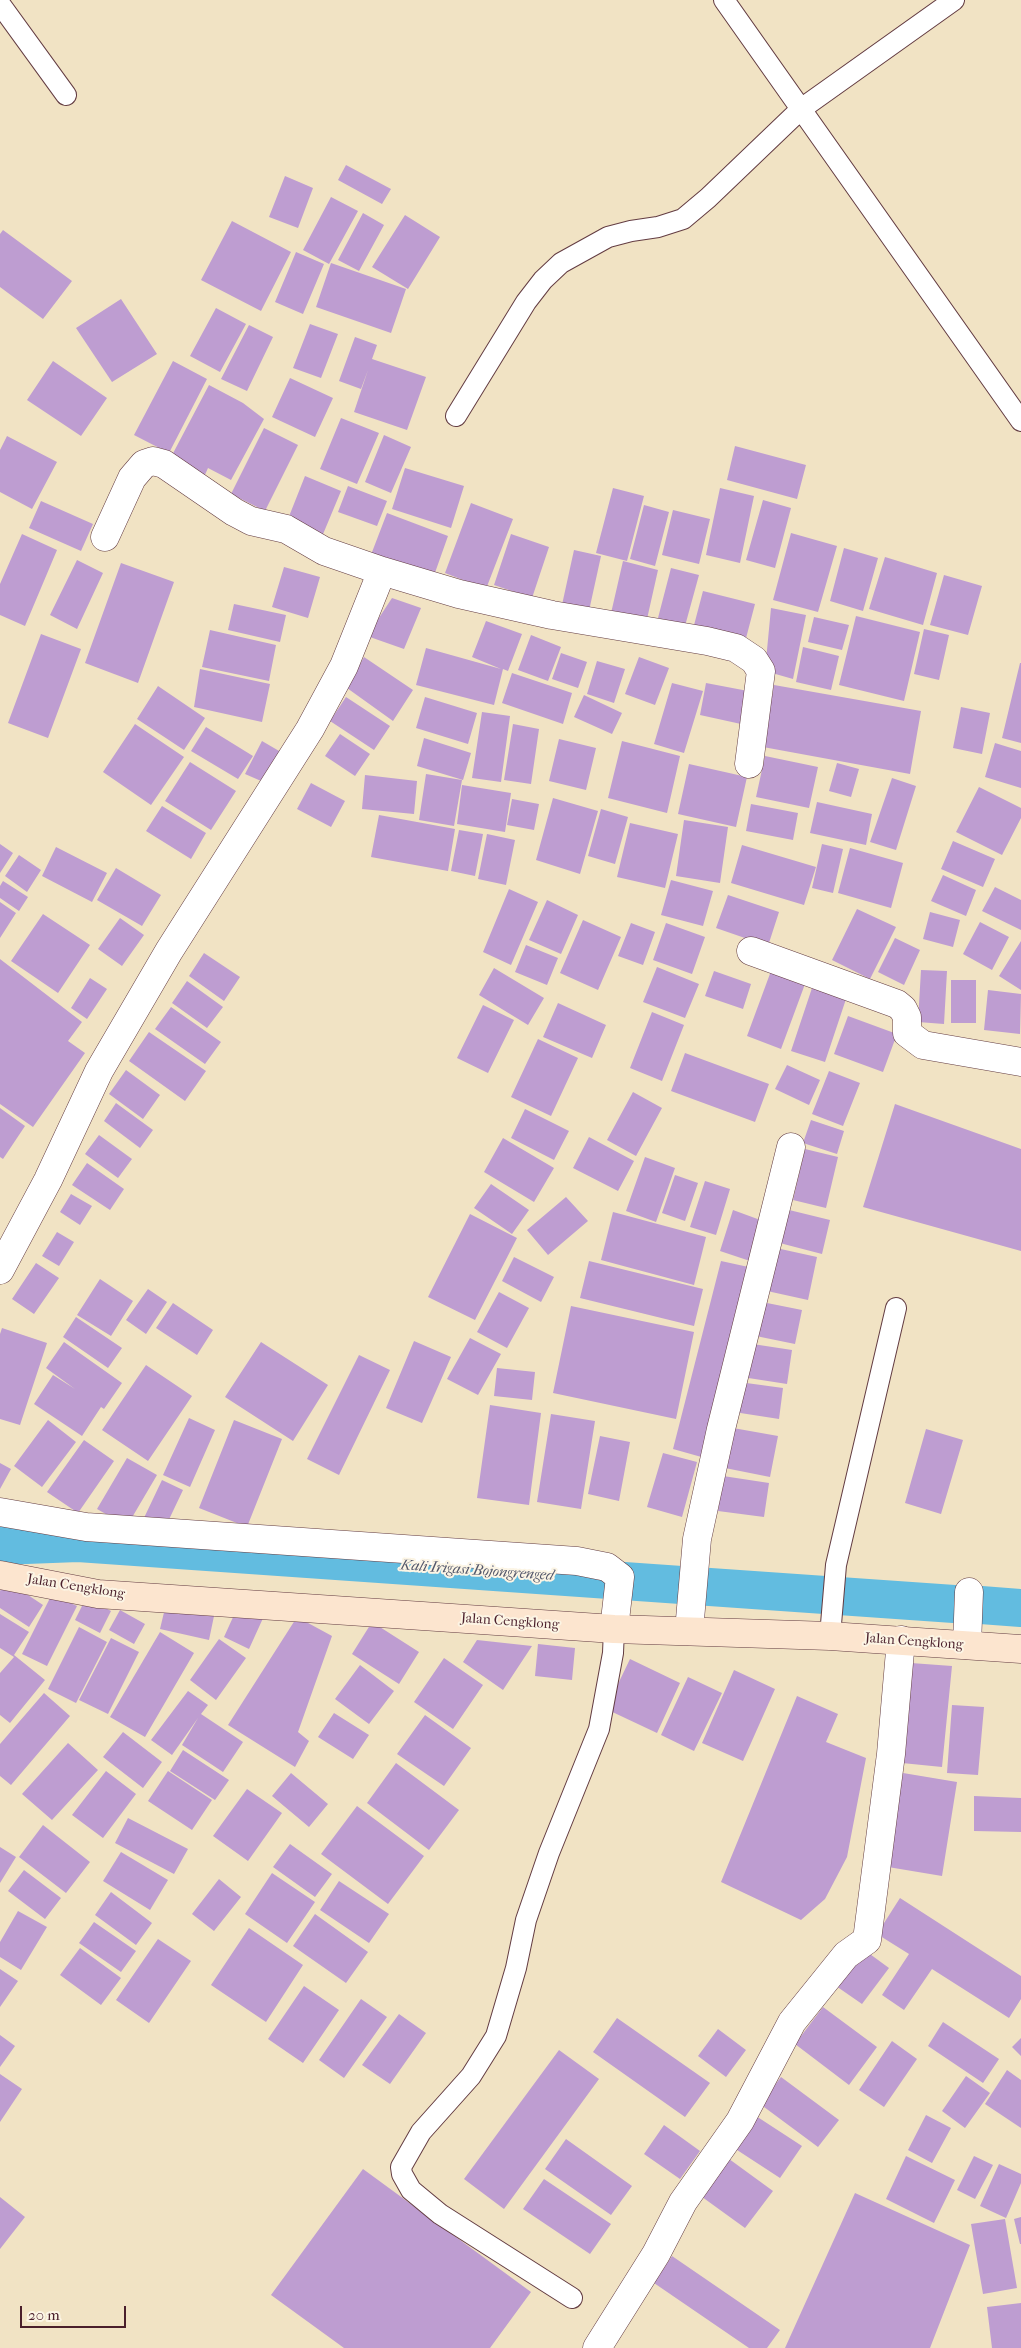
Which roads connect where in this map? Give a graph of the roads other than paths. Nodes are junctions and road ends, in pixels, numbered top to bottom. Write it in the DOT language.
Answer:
graph roads {
  1 [pos="724,0"];
  2 [pos="954,0"];
  3 [pos="0,4"];
  4 [pos="66,95"];
  5 [pos="801,109"];
  6 [pos="456,416"];
  7 [pos="1021,421"];
  8 [pos="105,537"];
  9 [pos="382,572"];
  10 [pos="750,764"];
  11 [pos="751,951"];
  12 [pos="1021,1062"];
  13 [pos="792,1147"];
  14 [pos="0,1270"];
  15 [pos="896,1308"];
  16 [pos="0,1512"];
  17 [pos="0,1575"];
  18 [pos="970,1592"];
  19 [pos="614,1623"];
  20 [pos="689,1631"];
  21 [pos="831,1631"];
  22 [pos="901,1640"];
  23 [pos="967,1645"];
  24 [pos="1021,1649"];
  25 [pos="572,2298"];
  26 [pos="597,2348"];
  1 -- 5 [label="lane"];
  2 -- 5 [label="lane"];
  3 -- 4 [label="lane"];
  5 -- 6 [label="lane"];
  5 -- 7 [label="lane"];
  8 -- 9 [label="street"];
  9 -- 10 [label="street"];
  9 -- 14 [label="street"];
  11 -- 12 [label="street"];
  13 -- 20 [label="street"];
  15 -- 21 [label="lane"];
  16 -- 19 [label="street"];
  17 -- 19 [label="main road, Jalan Cengklong"];
  18 -- 23 [label="street"];
  19 -- 20 [label="main road, Jalan Cengklong"];
  19 -- 25 [label="lane"];
  20 -- 21 [label="main road, Jalan Cengklong"];
  21 -- 22 [label="main road, Jalan Cengklong"];
  22 -- 23 [label="main road, Jalan Cengklong"];
  22 -- 26 [label="street"];
  23 -- 24 [label="main road, Jalan Cengklong"];
}
